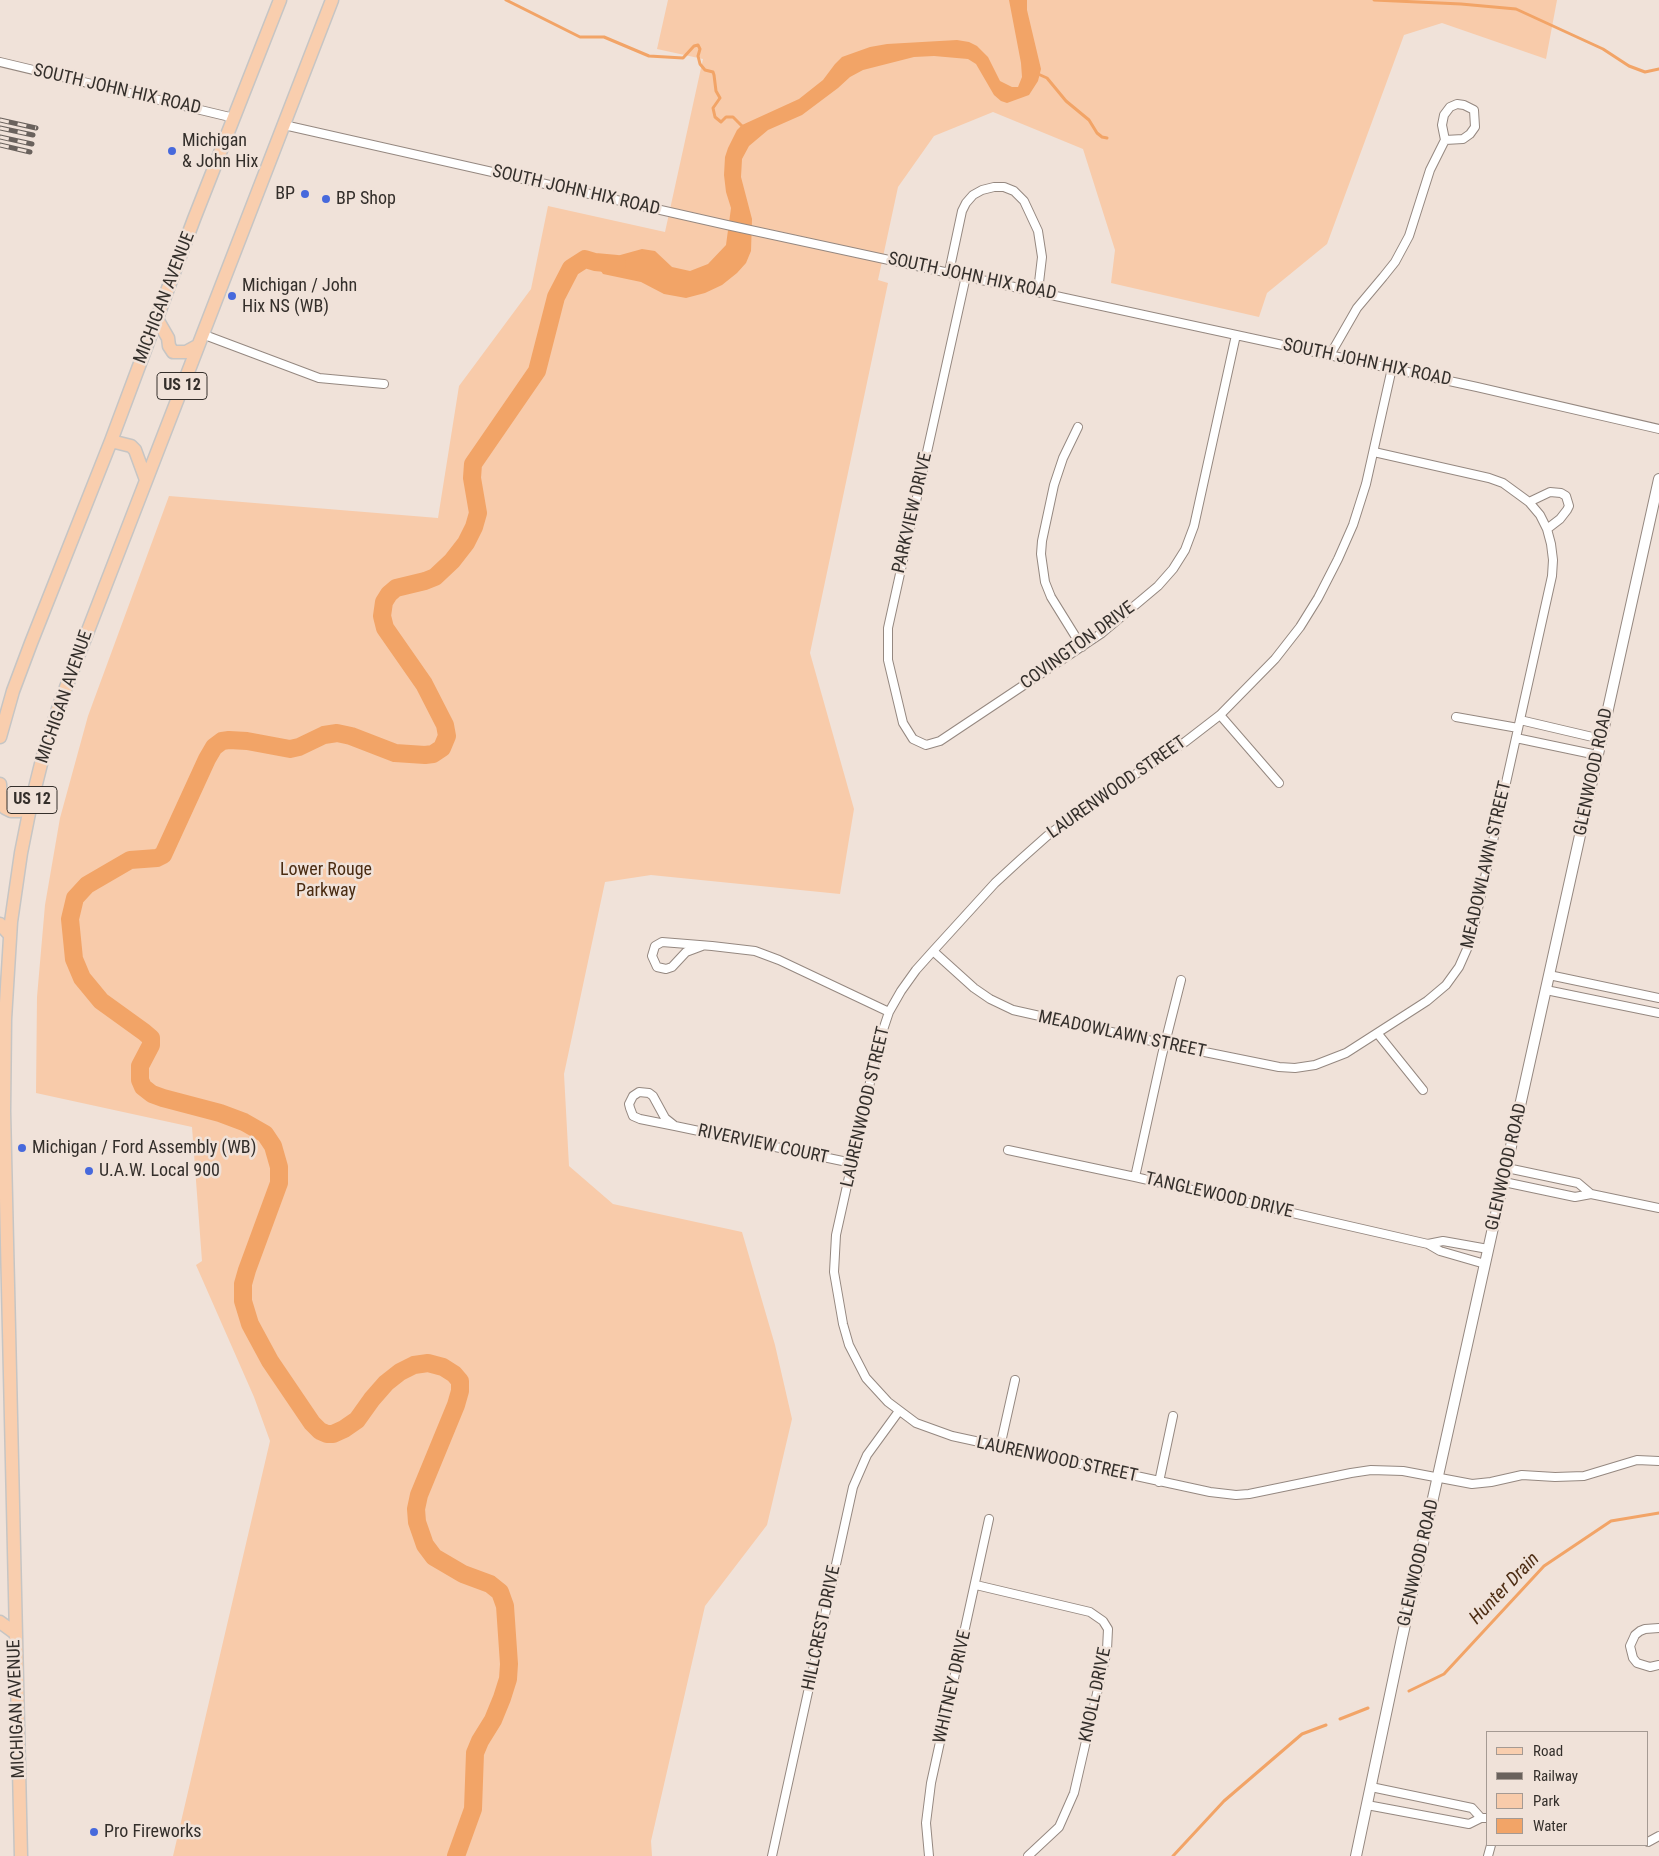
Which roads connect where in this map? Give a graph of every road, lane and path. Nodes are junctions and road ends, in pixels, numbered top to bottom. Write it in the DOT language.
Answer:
graph roads {
  1 [pos="280,0"];
  2 [pos="332,0"];
  3 [pos="0,62"];
  4 [pos="234,118"];
  5 [pos="284,125"];
  6 [pos="1445,140"];
  7 [pos="949,272"];
  8 [pos="966,276"];
  9 [pos="1038,291"];
  10 [pos="157,320"];
  11 [pos="1236,335"];
  12 [pos="200,340"];
  13 [pos="1330,355"];
  14 [pos="1392,368"];
  15 [pos="384,384"];
  16 [pos="1078,427"];
  17 [pos="1659,429"];
  18 [pos="111,441"];
  19 [pos="1374,452"];
  20 [pos="1659,479"];
  21 [pos="146,480"];
  22 [pos="1529,502"];
  23 [pos="1547,529"];
  24 [pos="1082,647"];
  25 [pos="1220,715"];
  26 [pos="1456,716"];
  27 [pos="1519,724"];
  28 [pos="0,737"];
  29 [pos="1516,738"];
  30 [pos="1601,739"];
  31 [pos="921,744"];
  32 [pos="1597,755"];
  33 [pos="1279,783"];
  34 [pos="0,784"];
  35 [pos="30,808"];
  36 [pos="0,924"];
  37 [pos="10,935"];
  38 [pos="702,946"];
  39 [pos="933,951"];
  40 [pos="1549,975"];
  41 [pos="1181,980"];
  42 [pos="1546,990"];
  43 [pos="1659,998"];
  44 [pos="890,1012"];
  45 [pos="1659,1013"];
  46 [pos="1378,1034"];
  47 [pos="1164,1044"];
  48 [pos="1423,1090"];
  49 [pos="2,1113"];
  50 [pos="675,1126"];
  51 [pos="1008,1150"];
  52 [pos="852,1163"];
  53 [pos="1507,1168"];
  54 [pos="1135,1177"];
  55 [pos="1504,1182"];
  56 [pos="1591,1194"];
  57 [pos="1659,1208"];
  58 [pos="3,1243"];
  59 [pos="1428,1244"];
  60 [pos="1488,1249"];
  61 [pos="1485,1264"];
  62 [pos="1015,1380"];
  63 [pos="898,1411"];
  64 [pos="1173,1416"];
  65 [pos="1000,1447"];
  66 [pos="1659,1461"];
  67 [pos="1438,1478"];
  68 [pos="1159,1482"];
  69 [pos="6,1516"];
  70 [pos="989,1519"];
  71 [pos="976,1585"];
  72 [pos="0,1622"];
  73 [pos="1659,1628"];
  74 [pos="15,1633"];
  75 [pos="1659,1665"];
  76 [pos="1371,1787"];
  77 [pos="1432,1800"];
  78 [pos="1367,1805"];
  79 [pos="1429,1817"];
  80 [pos="1484,1818"];
  81 [pos="21,1856"];
  82 [pos="772,1856"];
  83 [pos="929,1856"];
  84 [pos="1028,1856"];
  85 [pos="1356,1856"];
  1 -- 4 [label="main road, MICHIGAN AVENUE / US 12"];
  2 -- 5 [label="main road, MICHIGAN AVENUE / US 12"];
  3 -- 4 [label="street, SOUTH JOHN HIX ROAD"];
  4 -- 10 [label="main road, MICHIGAN AVENUE / US 12"];
  5 -- 7 [label="street, SOUTH JOHN HIX ROAD"];
  5 -- 12 [label="main road, MICHIGAN AVENUE / US 12"];
  6 -- 6 [label="street"];
  6 -- 13 [label="street"];
  7 -- 8 [label="street, SOUTH JOHN HIX ROAD"];
  7 -- 9 [label="street"];
  8 -- 9 [label="street, SOUTH JOHN HIX ROAD"];
  8 -- 31 [label="street, PARKVIEW DRIVE"];
  9 -- 11 [label="street, SOUTH JOHN HIX ROAD"];
  10 -- 12 [label="main road"];
  10 -- 18 [label="main road, MICHIGAN AVENUE / US 12"];
  11 -- 13 [label="street, SOUTH JOHN HIX ROAD"];
  11 -- 24 [label="street, COVINGTON DRIVE"];
  12 -- 15 [label="street"];
  12 -- 21 [label="main road, MICHIGAN AVENUE / US 12"];
  13 -- 14 [label="street, SOUTH JOHN HIX ROAD"];
  14 -- 17 [label="street, SOUTH JOHN HIX ROAD"];
  14 -- 19 [label="street, LAURENWOOD STREET"];
  16 -- 24 [label="street"];
  18 -- 21 [label="main road"];
  18 -- 28 [label="main road, MICHIGAN AVENUE / US 12"];
  19 -- 22 [label="street, MEADOWLAWN STREET"];
  19 -- 25 [label="street, LAURENWOOD STREET"];
  20 -- 30 [label="street, GLENWOOD ROAD"];
  21 -- 35 [label="main road, MICHIGAN AVENUE / US 12"];
  22 -- 23 [label="street, MEADOWLAWN STREET"];
  22 -- 23 [label="street"];
  23 -- 27 [label="street, MEADOWLAWN STREET"];
  24 -- 31 [label="street, COVINGTON DRIVE"];
  25 -- 33 [label="street"];
  25 -- 39 [label="street, LAURENWOOD STREET"];
  26 -- 27 [label="street"];
  27 -- 29 [label="street, MEADOWLAWN STREET"];
  27 -- 30 [label="street"];
  29 -- 32 [label="street"];
  29 -- 46 [label="street, MEADOWLAWN STREET"];
  30 -- 32 [label="street, GLENWOOD ROAD"];
  32 -- 40 [label="street, GLENWOOD ROAD"];
  34 -- 35 [label="main road"];
  35 -- 37 [label="main road, MICHIGAN AVENUE / US 12"];
  36 -- 37 [label="main road"];
  37 -- 49 [label="main road, MICHIGAN AVENUE / US 12"];
  38 -- 38 [label="street"];
  38 -- 44 [label="street"];
  39 -- 44 [label="street, LAURENWOOD STREET"];
  39 -- 47 [label="street, MEADOWLAWN STREET"];
  40 -- 42 [label="street, GLENWOOD ROAD"];
  40 -- 43 [label="street"];
  41 -- 47 [label="street"];
  42 -- 45 [label="street"];
  42 -- 53 [label="street, GLENWOOD ROAD"];
  44 -- 52 [label="street, LAURENWOOD STREET"];
  46 -- 47 [label="street, MEADOWLAWN STREET"];
  46 -- 48 [label="street"];
  47 -- 54 [label="street"];
  49 -- 58 [label="main road, MICHIGAN AVENUE / US 12"];
  50 -- 50 [label="street, RIVERVIEW COURT"];
  50 -- 52 [label="street, RIVERVIEW COURT"];
  51 -- 54 [label="street, TANGLEWOOD DRIVE"];
  52 -- 63 [label="street, LAURENWOOD STREET"];
  53 -- 55 [label="street, GLENWOOD ROAD"];
  53 -- 56 [label="street"];
  54 -- 59 [label="street, TANGLEWOOD DRIVE"];
  55 -- 56 [label="street"];
  55 -- 60 [label="street, GLENWOOD ROAD"];
  56 -- 57 [label="street"];
  58 -- 69 [label="main road, MICHIGAN AVENUE / US 12"];
  59 -- 60 [label="street, TANGLEWOOD DRIVE"];
  59 -- 61 [label="street, TANGLEWOOD DRIVE"];
  60 -- 61 [label="street, GLENWOOD ROAD"];
  61 -- 67 [label="street, GLENWOOD ROAD"];
  62 -- 65 [label="street"];
  63 -- 65 [label="street, LAURENWOOD STREET"];
  63 -- 82 [label="street, HILLCREST DRIVE"];
  64 -- 68 [label="street"];
  65 -- 68 [label="street, LAURENWOOD STREET"];
  66 -- 67 [label="street, LAURENWOOD STREET"];
  67 -- 68 [label="street, LAURENWOOD STREET"];
  67 -- 76 [label="street, GLENWOOD ROAD"];
  69 -- 74 [label="main road, MICHIGAN AVENUE / US 12"];
  70 -- 71 [label="street, WHITNEY DRIVE"];
  71 -- 83 [label="street, WHITNEY DRIVE"];
  71 -- 84 [label="street, KNOLL DRIVE"];
  72 -- 74 [label="main road"];
  73 -- 75 [label="street"];
  74 -- 81 [label="main road, MICHIGAN AVENUE / US 12"];
  76 -- 77 [label="street"];
  76 -- 78 [label="street, GLENWOOD ROAD"];
  77 -- 79 [label="street"];
  77 -- 80 [label="street"];
  78 -- 79 [label="street"];
  78 -- 85 [label="street, GLENWOOD ROAD"];
  79 -- 80 [label="street"];
}
